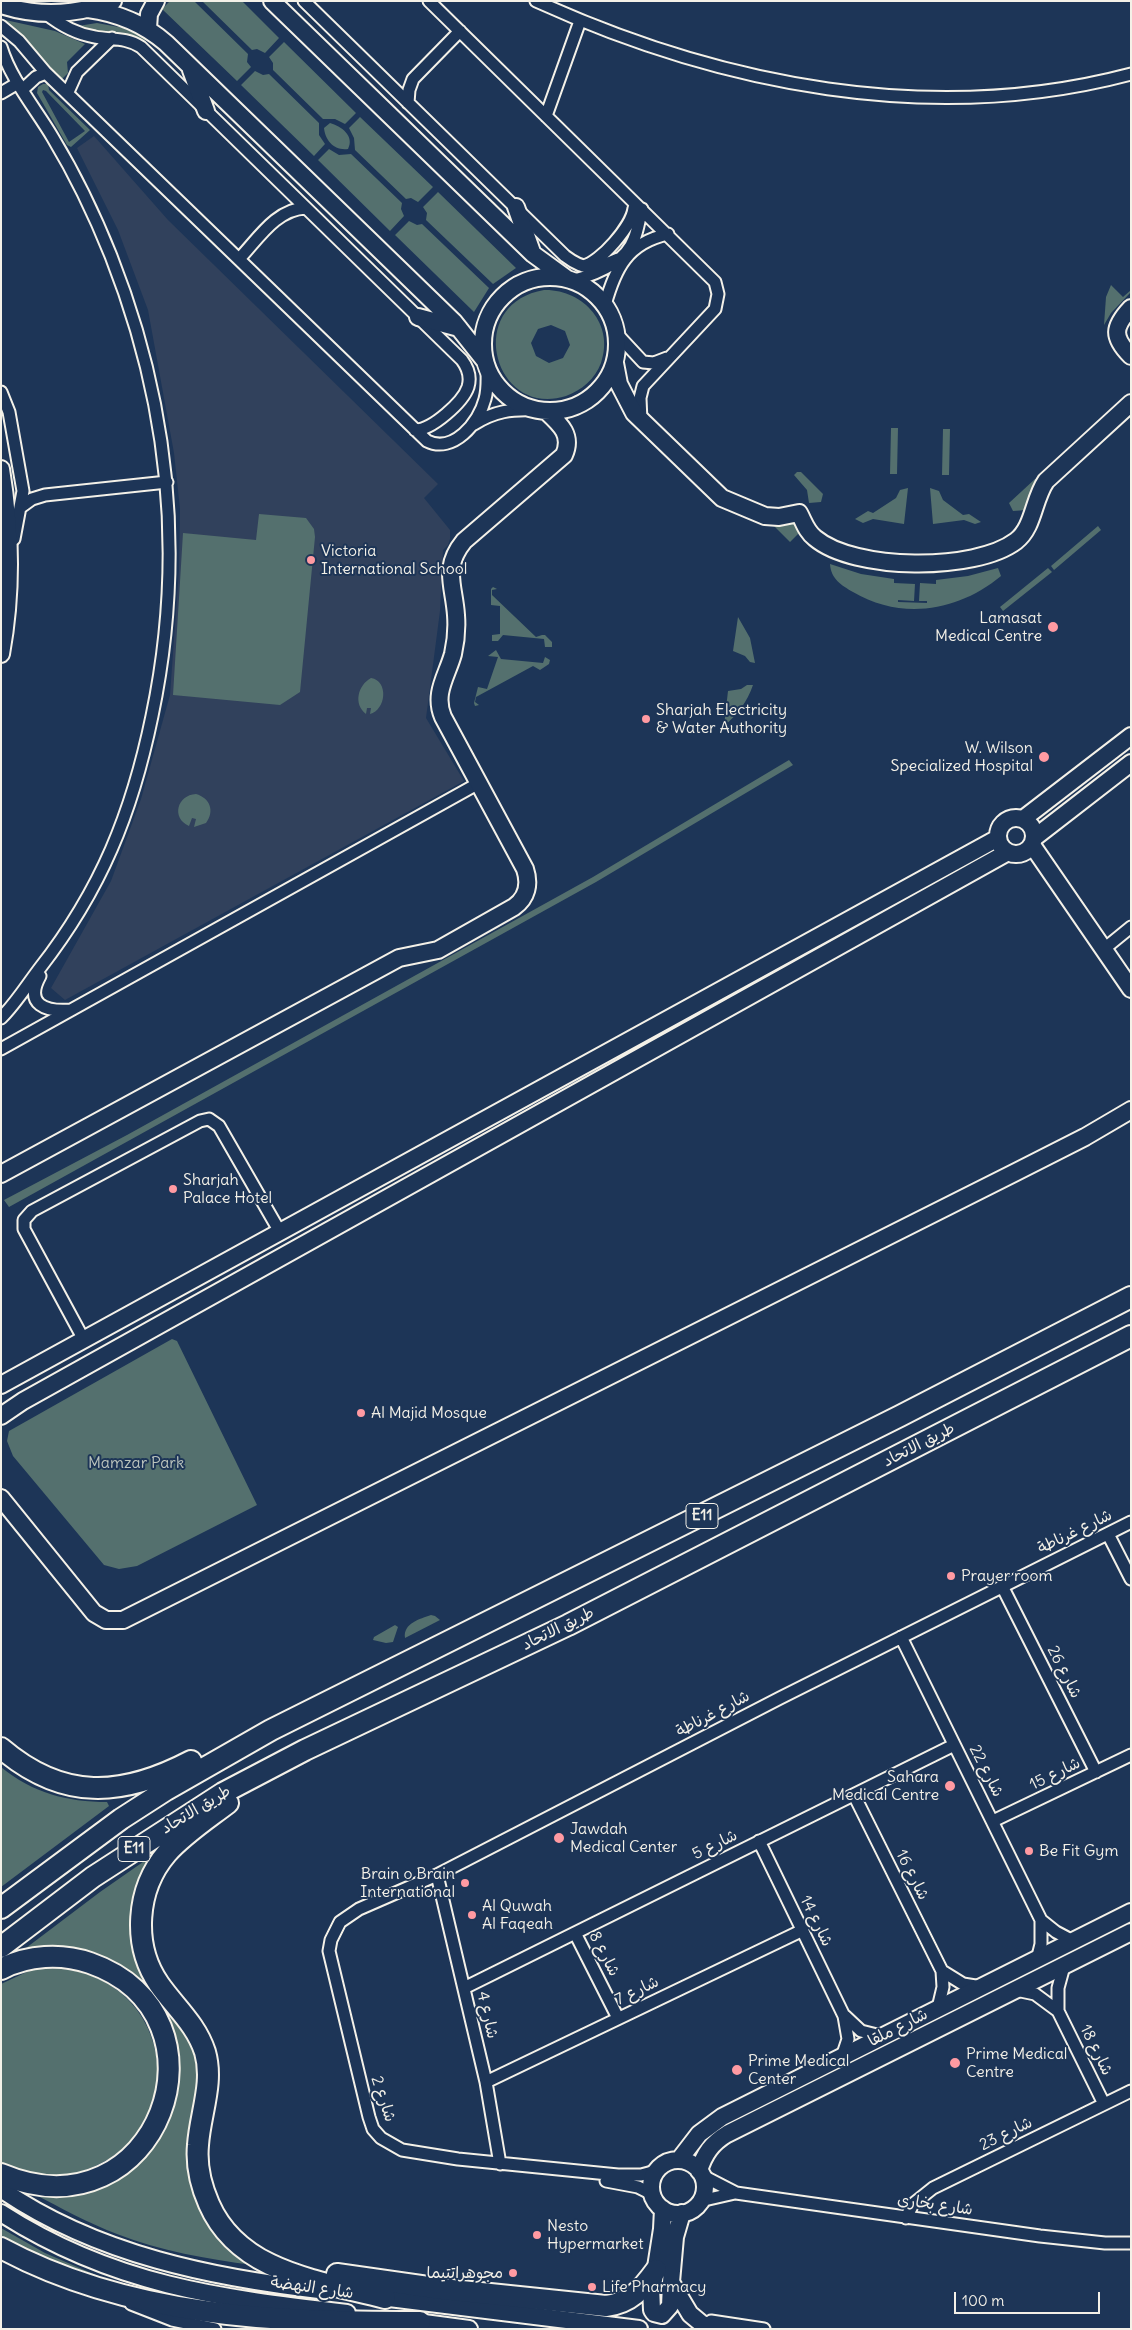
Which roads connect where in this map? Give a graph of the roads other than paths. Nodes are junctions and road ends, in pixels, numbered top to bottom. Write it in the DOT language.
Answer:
graph roads {
  1 [pos="113,1"];
  2 [pos="156,1"];
  3 [pos="272,1"];
  4 [pos="304,1"];
  5 [pos="429,1"];
  6 [pos="536,1"];
  7 [pos="1,5"];
  8 [pos="88,9"];
  9 [pos="45,13"];
  10 [pos="580,21"];
  11 [pos="1,26"];
  12 [pos="148,28"];
  13 [pos="460,31"];
  14 [pos="112,38"];
  15 [pos="1,47"];
  16 [pos="189,66"];
  17 [pos="46,74"];
  18 [pos="1131,74"];
  19 [pos="413,79"];
  20 [pos="20,86"];
  21 [pos="391,86"];
  22 [pos="68,92"];
  23 [pos="1,93"];
  24 [pos="408,103"];
  25 [pos="206,111"];
  26 [pos="546,116"];
  27 [pos="286,189"];
  28 [pos="638,205"];
  29 [pos="516,207"];
  30 [pos="306,208"];
  31 [pos="282,214"];
  32 [pos="668,234"];
  33 [pos="630,250"];
  34 [pos="533,254"];
  35 [pos="239,259"];
  36 [pos="618,259"];
  37 [pos="583,266"];
  38 [pos="569,280"];
  39 [pos="605,305"];
  40 [pos="1131,308"];
  41 [pos="418,317"];
  42 [pos="459,328"];
  43 [pos="616,333"];
  44 [pos="671,356"];
  45 [pos="1131,356"];
  46 [pos="615,363"];
  47 [pos="486,365"];
  48 [pos="1,392"];
  49 [pos="1131,403"];
  50 [pos="540,411"];
  51 [pos="641,421"];
  52 [pos="470,426"];
  53 [pos="415,430"];
  54 [pos="1,469"];
  55 [pos="167,482"];
  56 [pos="22,485"];
  57 [pos="45,495"];
  58 [pos="21,507"];
  59 [pos="9,565"];
  60 [pos="1,654"];
  61 [pos="1131,736"];
  62 [pos="1131,763"];
  63 [pos="479,783"];
  64 [pos="1023,820"];
  65 [pos="998,838"];
  66 [pos="1033,841"];
  67 [pos="1008,852"];
  68 [pos="1131,927"];
  69 [pos="1104,949"];
  70 [pos="46,960"];
  71 [pos="1131,989"];
  72 [pos="16,1002"];
  73 [pos="39,1004"];
  74 [pos="75,1009"];
  75 [pos="1,1018"];
  76 [pos="41,1027"];
  77 [pos="1,1049"];
  78 [pos="1131,1110"];
  79 [pos="1,1174"];
  80 [pos="280,1232"];
  81 [pos="1131,1297"];
  82 [pos="1131,1336"];
  83 [pos="84,1340"];
  84 [pos="1,1385"];
  85 [pos="1,1416"];
  86 [pos="1,1498"];
  87 [pos="1131,1522"];
  88 [pos="1108,1534"];
  89 [pos="1131,1579"];
  90 [pos="1002,1586"];
  91 [pos="901,1637"];
  92 [pos="271,1730"];
  93 [pos="954,1745"];
  94 [pos="1,1748"];
  95 [pos="1131,1755"];
  96 [pos="276,1766"];
  97 [pos="1096,1772"];
  98 [pos="854,1795"];
  99 [pos="993,1822"];
  100 [pos="759,1841"];
  101 [pos="437,1875"];
  102 [pos="1,1908"];
  103 [pos="1131,1912"];
  104 [pos="1041,1920"];
  105 [pos="803,1930"];
  106 [pos="1131,1932"];
  107 [pos="575,1933"];
  108 [pos="1073,1941"];
  109 [pos="1,1947"];
  110 [pos="329,1950"];
  111 [pos="1037,1960"];
  112 [pos="1064,1966"];
  113 [pos="1,1969"];
  114 [pos="942,1971"];
  115 [pos="982,1987"];
  116 [pos="464,1988"];
  117 [pos="1016,1990"];
  118 [pos="938,2008"];
  119 [pos="1058,2011"];
  120 [pos="844,2016"];
  121 [pos="618,2018"];
  122 [pos="881,2036"];
  123 [pos="842,2057"];
  124 [pos="822,2067"];
  125 [pos="486,2082"];
  126 [pos="1131,2091"];
  127 [pos="1104,2104"];
  128 [pos="759,2118"];
  129 [pos="679,2160"];
  130 [pos="500,2164"];
  131 [pos="556,2170"];
  132 [pos="656,2171"];
  133 [pos="1,2174"];
  134 [pos="701,2174"];
  135 [pos="1,2189"];
  136 [pos="736,2193"];
  137 [pos="652,2194"];
  138 [pos="700,2201"];
  139 [pos="210,2208"];
  140 [pos="663,2208"];
  141 [pos="1,2213"];
  142 [pos="682,2213"];
  143 [pos="906,2218"];
  144 [pos="1131,2243"];
  145 [pos="1,2248"];
  146 [pos="662,2277"];
  147 [pos="113,2293"];
  148 [pos="385,2298"];
  149 [pos="571,2320"];
  150 [pos="420,2322"];
  151 [pos="215,2329"];
  152 [pos="468,2329"];
  153 [pos="639,2329"];
  154 [pos="720,2329"];
  155 [pos="764,2329"];
  1 -- 8 [label="street"];
  2 -- 12 [label="street"];
  3 -- 34 [label="street"];
  4 -- 21 [label="street"];
  5 -- 13 [label="street"];
  6 -- 10 [label="street"];
  7 -- 9 [label="street"];
  8 -- 9 [label="street"];
  8 -- 12 [label="street"];
  9 -- 14 [label="street"];
  10 -- 18 [label="street"];
  10 -- 26 [label="street"];
  11 -- 17 [label="street"];
  12 -- 16 [label="street"];
  13 -- 19 [label="street"];
  13 -- 26 [label="street"];
  14 -- 22 [label="street"];
  14 -- 25 [label="street"];
  15 -- 20 [label="street"];
  16 -- 25 [label="street"];
  16 -- 42 [label="street"];
  17 -- 20 [label="street"];
  17 -- 22 [label="street"];
  19 -- 21 [label="street"];
  19 -- 24 [label="street"];
  20 -- 23 [label="street"];
  20 -- 55 [label="street"];
  21 -- 24 [label="street"];
  22 -- 35 [label="street"];
  24 -- 29 [label="street"];
  25 -- 27 [label="street"];
  26 -- 28 [label="street"];
  27 -- 30 [label="street"];
  27 -- 31 [label="street"];
  28 -- 32 [label="street"];
  28 -- 33 [label="street"];
  28 -- 37 [label="street"];
  29 -- 34 [label="street"];
  29 -- 37 [label="street"];
  30 -- 31 [label="street"];
  30 -- 41 [label="street"];
  31 -- 35 [label="street"];
  32 -- 33 [label="street"];
  32 -- 44 [label="street"];
  33 -- 36 [label="street"];
  33 -- 39 [label="street"];
  34 -- 38 [label="street"];
  35 -- 53 [label="street"];
  36 -- 37 [label="street"];
  36 -- 38 [label="street"];
  38 -- 39 [label="street"];
  38 -- 47 [label="street"];
  39 -- 43 [label="street"];
  40 -- 45 [label="street"];
  41 -- 42 [label="street"];
  41 -- 53 [label="street"];
  42 -- 47 [label="street"];
  43 -- 44 [label="street"];
  43 -- 46 [label="street"];
  44 -- 51 [label="street"];
  46 -- 50 [label="street"];
  46 -- 51 [label="street"];
  47 -- 50 [label="street"];
  47 -- 52 [label="street"];
  48 -- 56 [label="street"];
  49 -- 51 [label="street"];
  50 -- 52 [label="street"];
  50 -- 63 [label="street"];
  52 -- 53 [label="street"];
  54 -- 59 [label="street"];
  55 -- 57 [label="street"];
  55 -- 70 [label="street"];
  56 -- 57 [label="street"];
  56 -- 58 [label="street"];
  57 -- 58 [label="street"];
  58 -- 59 [label="street"];
  59 -- 60 [label="street"];
  61 -- 64 [label="street"];
  62 -- 66 [label="street"];
  63 -- 74 [label="street"];
  63 -- 79 [label="street"];
  64 -- 65 [label="street"];
  64 -- 66 [label="street"];
  65 -- 67 [label="street"];
  65 -- 80 [label="street"];
  66 -- 67 [label="street"];
  66 -- 69 [label="street"];
  67 -- 85 [label="street"];
  68 -- 69 [label="street"];
  69 -- 71 [label="street"];
  70 -- 72 [label="street"];
  70 -- 73 [label="street"];
  72 -- 73 [label="street"];
  72 -- 75 [label="street"];
  73 -- 74 [label="street"];
  73 -- 76 [label="street"];
  74 -- 76 [label="street"];
  76 -- 77 [label="street"];
  78 -- 86 [label="street"];
  80 -- 83 [label="street"];
  80 -- 83 [label="street"];
  81 -- 92 [label="highway, طريق الاتحاد / E11"];
  82 -- 96 [label="highway, طريق الاتحاد / E11"];
  83 -- 84 [label="street"];
  87 -- 88 [label="street, شارع غرناطة"];
  88 -- 89 [label="street"];
  88 -- 90 [label="street, شارع غرناطة"];
  90 -- 91 [label="street, شارع غرناطة"];
  90 -- 97 [label="street, شارع 26"];
  91 -- 93 [label="street, شارع 22"];
  91 -- 101 [label="street, شارع غرناطة"];
  92 -- 94 [label="highway"];
  92 -- 102 [label="highway, طريق الاتحاد / E11"];
  93 -- 98 [label="street, شارع 5"];
  93 -- 99 [label="street, شارع 22"];
  95 -- 97 [label="street, شارع 15"];
  96 -- 109 [label="highway, طريق الاتحاد / E11"];
  96 -- 139 [label="highway"];
  97 -- 99 [label="street, شارع 15"];
  98 -- 100 [label="street, شارع 5"];
  98 -- 114 [label="street, شارع 16"];
  99 -- 104 [label="street, شارع 22"];
  100 -- 105 [label="street, شارع 14"];
  100 -- 107 [label="street, شارع 5"];
  101 -- 110 [label="street, شارع غرناطة"];
  101 -- 116 [label="street, شارع 4"];
  103 -- 108 [label="street, شارع ملقا"];
  104 -- 108 [label="street, شارع 22"];
  104 -- 111 [label="street, شارع 22"];
  105 -- 120 [label="street, شارع 14"];
  105 -- 121 [label="street, شارع 7"];
  106 -- 112 [label="street, شارع ملقا"];
  107 -- 116 [label="street, شارع 5"];
  107 -- 121 [label="street, شارع 8"];
  108 -- 111 [label="street, شارع ملقا"];
  110 -- 130 [label="street, شارع 2"];
  111 -- 115 [label="street, شارع ملقا"];
  112 -- 117 [label="street, شارع ملقا"];
  112 -- 119 [label="street, شارع 18"];
  113 -- 133 [label="highway"];
  114 -- 115 [label="street"];
  114 -- 118 [label="street"];
  115 -- 118 [label="street, شارع ملقا"];
  116 -- 125 [label="street, شارع 4"];
  117 -- 119 [label="street, شارع 18"];
  117 -- 128 [label="street, شارع ملقا"];
  118 -- 122 [label="street, شارع ملقا"];
  119 -- 127 [label="street, شارع 18"];
  120 -- 122 [label="street, شارع 14"];
  120 -- 123 [label="street, شارع 14"];
  121 -- 125 [label="street, شارع 7"];
  122 -- 123 [label="street, شارع ملقا"];
  123 -- 124 [label="street, شارع ملقا"];
  124 -- 128 [label="street"];
  124 -- 129 [label="street, شارع ملقا"];
  125 -- 130 [label="street, شارع 4"];
  126 -- 127 [label="street, شارع 23"];
  127 -- 143 [label="street, شارع 23"];
  128 -- 134 [label="street, شارع ملقا"];
  129 -- 132 [label="street"];
  129 -- 134 [label="street"];
  130 -- 131 [label="street, شارع 2"];
  131 -- 132 [label="street, شارع 2"];
  131 -- 137 [label="street, شارع 2"];
  132 -- 137 [label="street"];
  134 -- 136 [label="street, شارع بخارى"];
  134 -- 138 [label="street"];
  135 -- 148 [label="street, شارع النهضة"];
  136 -- 138 [label="street, شارع بخارى"];
  136 -- 143 [label="street, شارع بخارى"];
  137 -- 140 [label="street"];
  138 -- 142 [label="street"];
  139 -- 146 [label="highway"];
  139 -- 148 [label="highway"];
  140 -- 142 [label="street"];
  140 -- 146 [label="street"];
  141 -- 150 [label="street, شارع النهضة"];
  142 -- 146 [label="street"];
  143 -- 144 [label="street, شارع بخارى"];
  145 -- 147 [label="highway"];
  146 -- 149 [label="street"];
  146 -- 154 [label="street"];
  146 -- 155 [label="street"];
  147 -- 150 [label="highway"];
  147 -- 151 [label="street"];
  148 -- 149 [label="street, شارع النهضة"];
  149 -- 153 [label="street, شارع النهضة"];
  150 -- 152 [label="street, شارع النهضة"];
}
